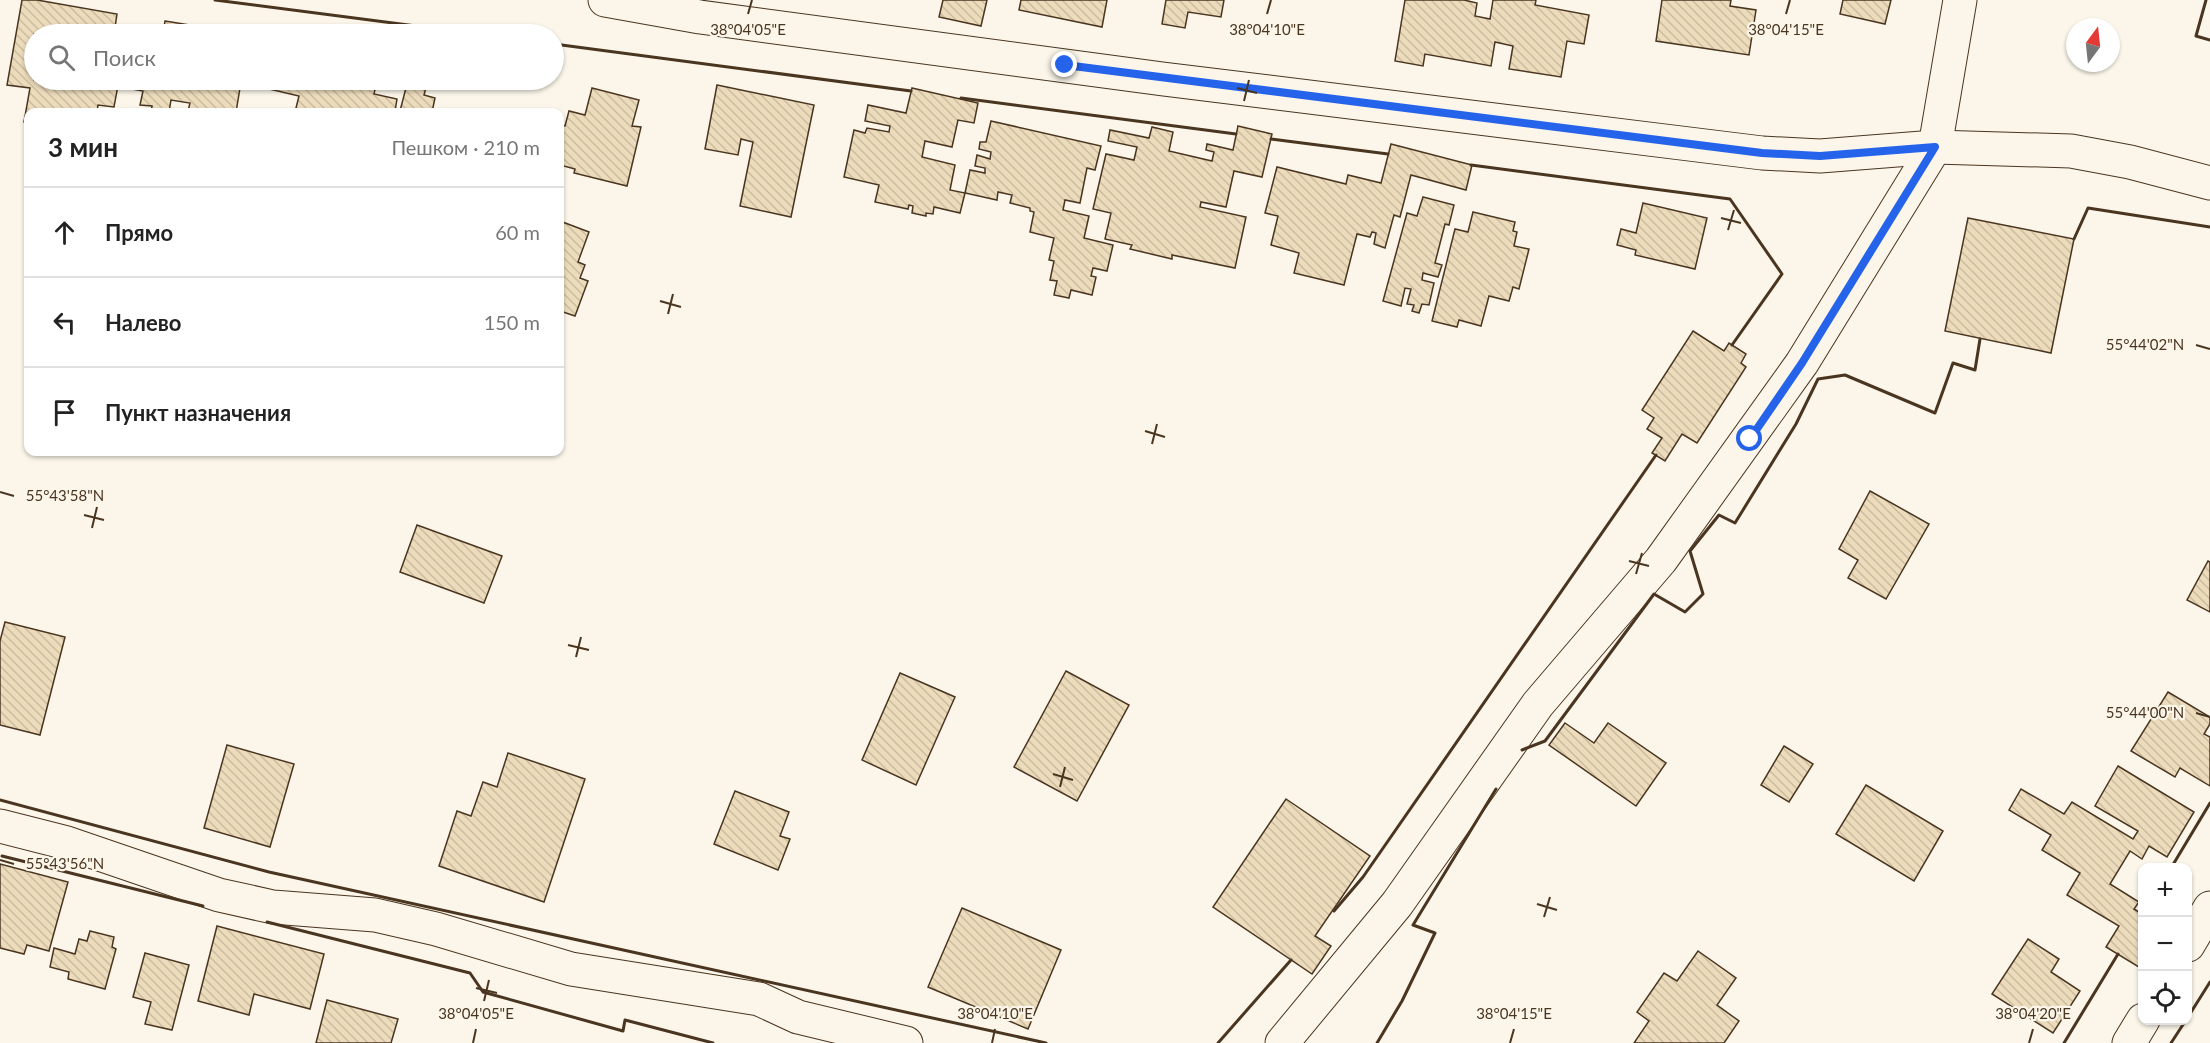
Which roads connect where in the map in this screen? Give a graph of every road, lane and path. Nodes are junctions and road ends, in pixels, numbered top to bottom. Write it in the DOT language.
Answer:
graph roads {
  1 [pos="605,0"];
  2 [pos="1960,0"];
  3 [pos="1935,147"];
  4 [pos="2210,183"];
  5 [pos="0,826"];
  6 [pos="2210,908"];
  7 [pos="2192,937"];
  8 [pos="2140,1025"];
  9 [pos="906,1043"];
  10 [pos="1282,1043"];
  11 [pos="2129,1043"];
  1 -- 3 [label="street"];
  2 -- 3 [label="street"];
  3 -- 4 [label="street"];
  3 -- 10 [label="street"];
  5 -- 9 [label="street"];
  6 -- 7 [label="street"];
  8 -- 11 [label="street"];
}
